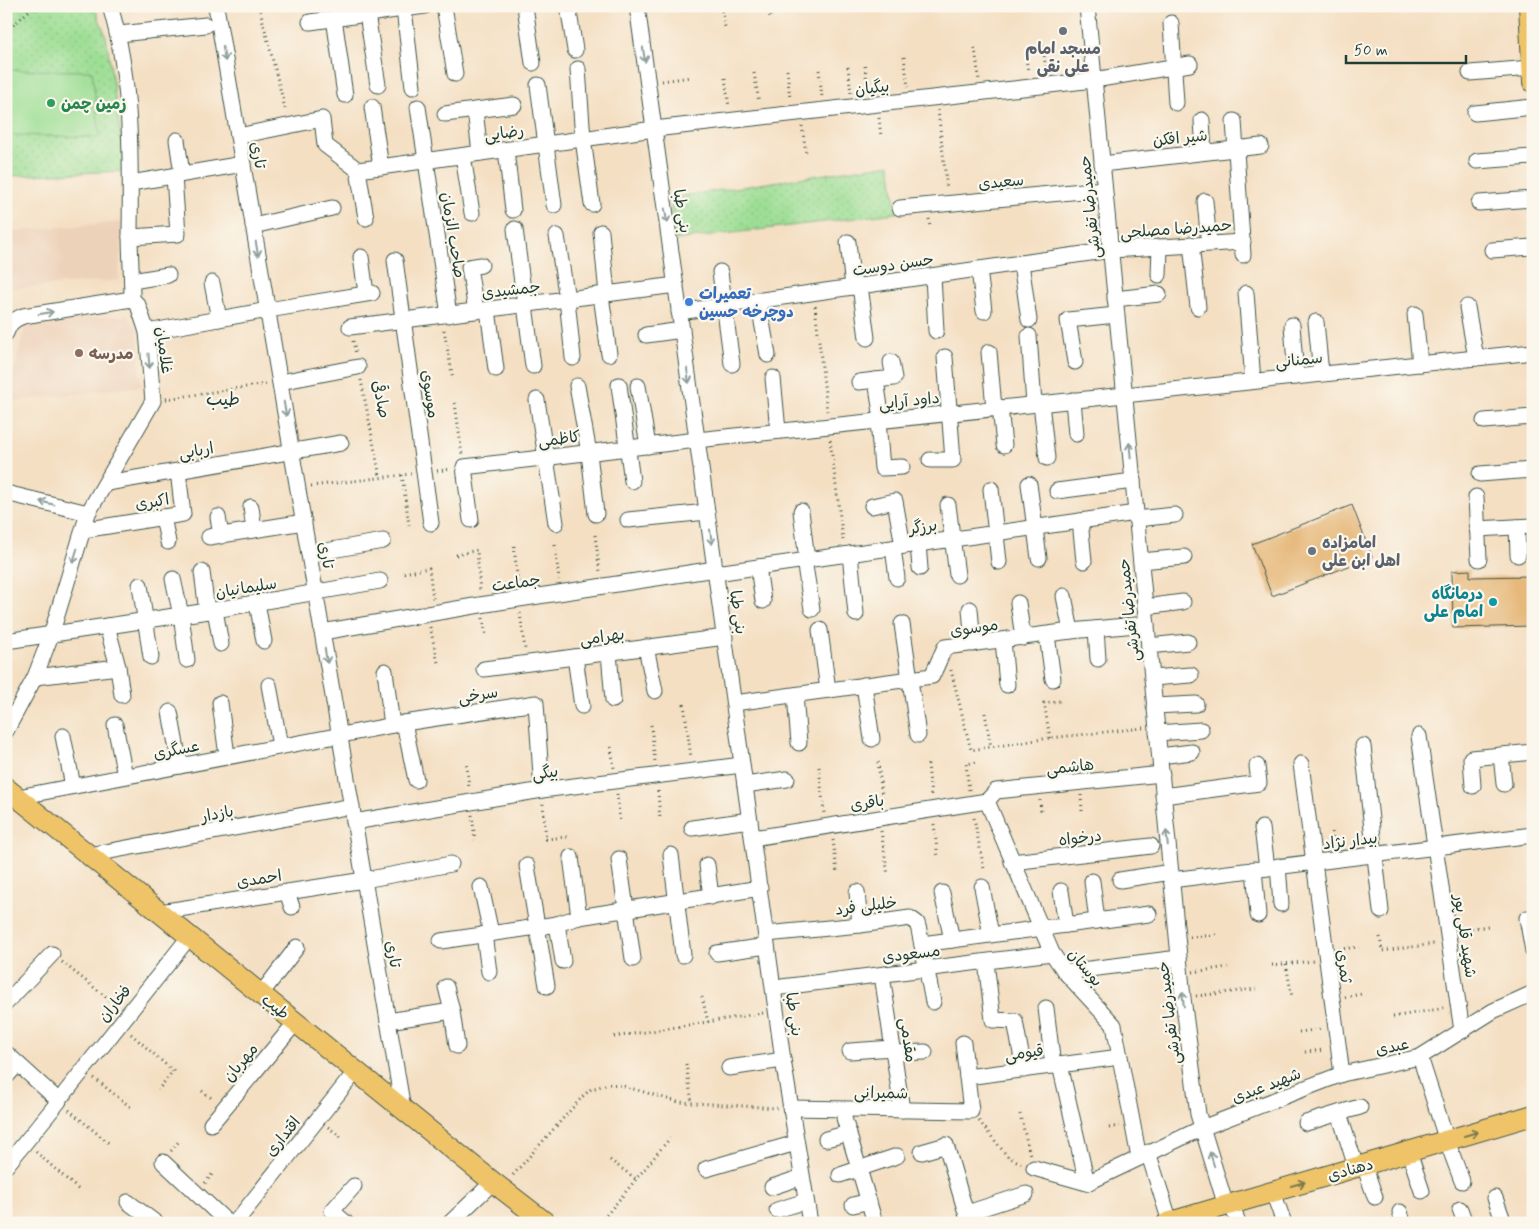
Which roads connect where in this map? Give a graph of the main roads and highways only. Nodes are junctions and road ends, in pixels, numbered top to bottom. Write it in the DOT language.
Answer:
graph roads {
  1 [pos="1529,6"];
  2 [pos="1532,75"];
  3 [pos="12,792"];
  4 [pos="1533,1116"];
  5 [pos="1232,1211"];
  6 [pos="1169,1222"];
  7 [pos="546,1223"];
  1 -- 2 [label="main road"];
  3 -- 7 [label="main road, طیب"];
  5 -- 4 [label="main road, دهنادی, one-way"];
  5 -- 6 [label="main road, دهنادی"];
}
